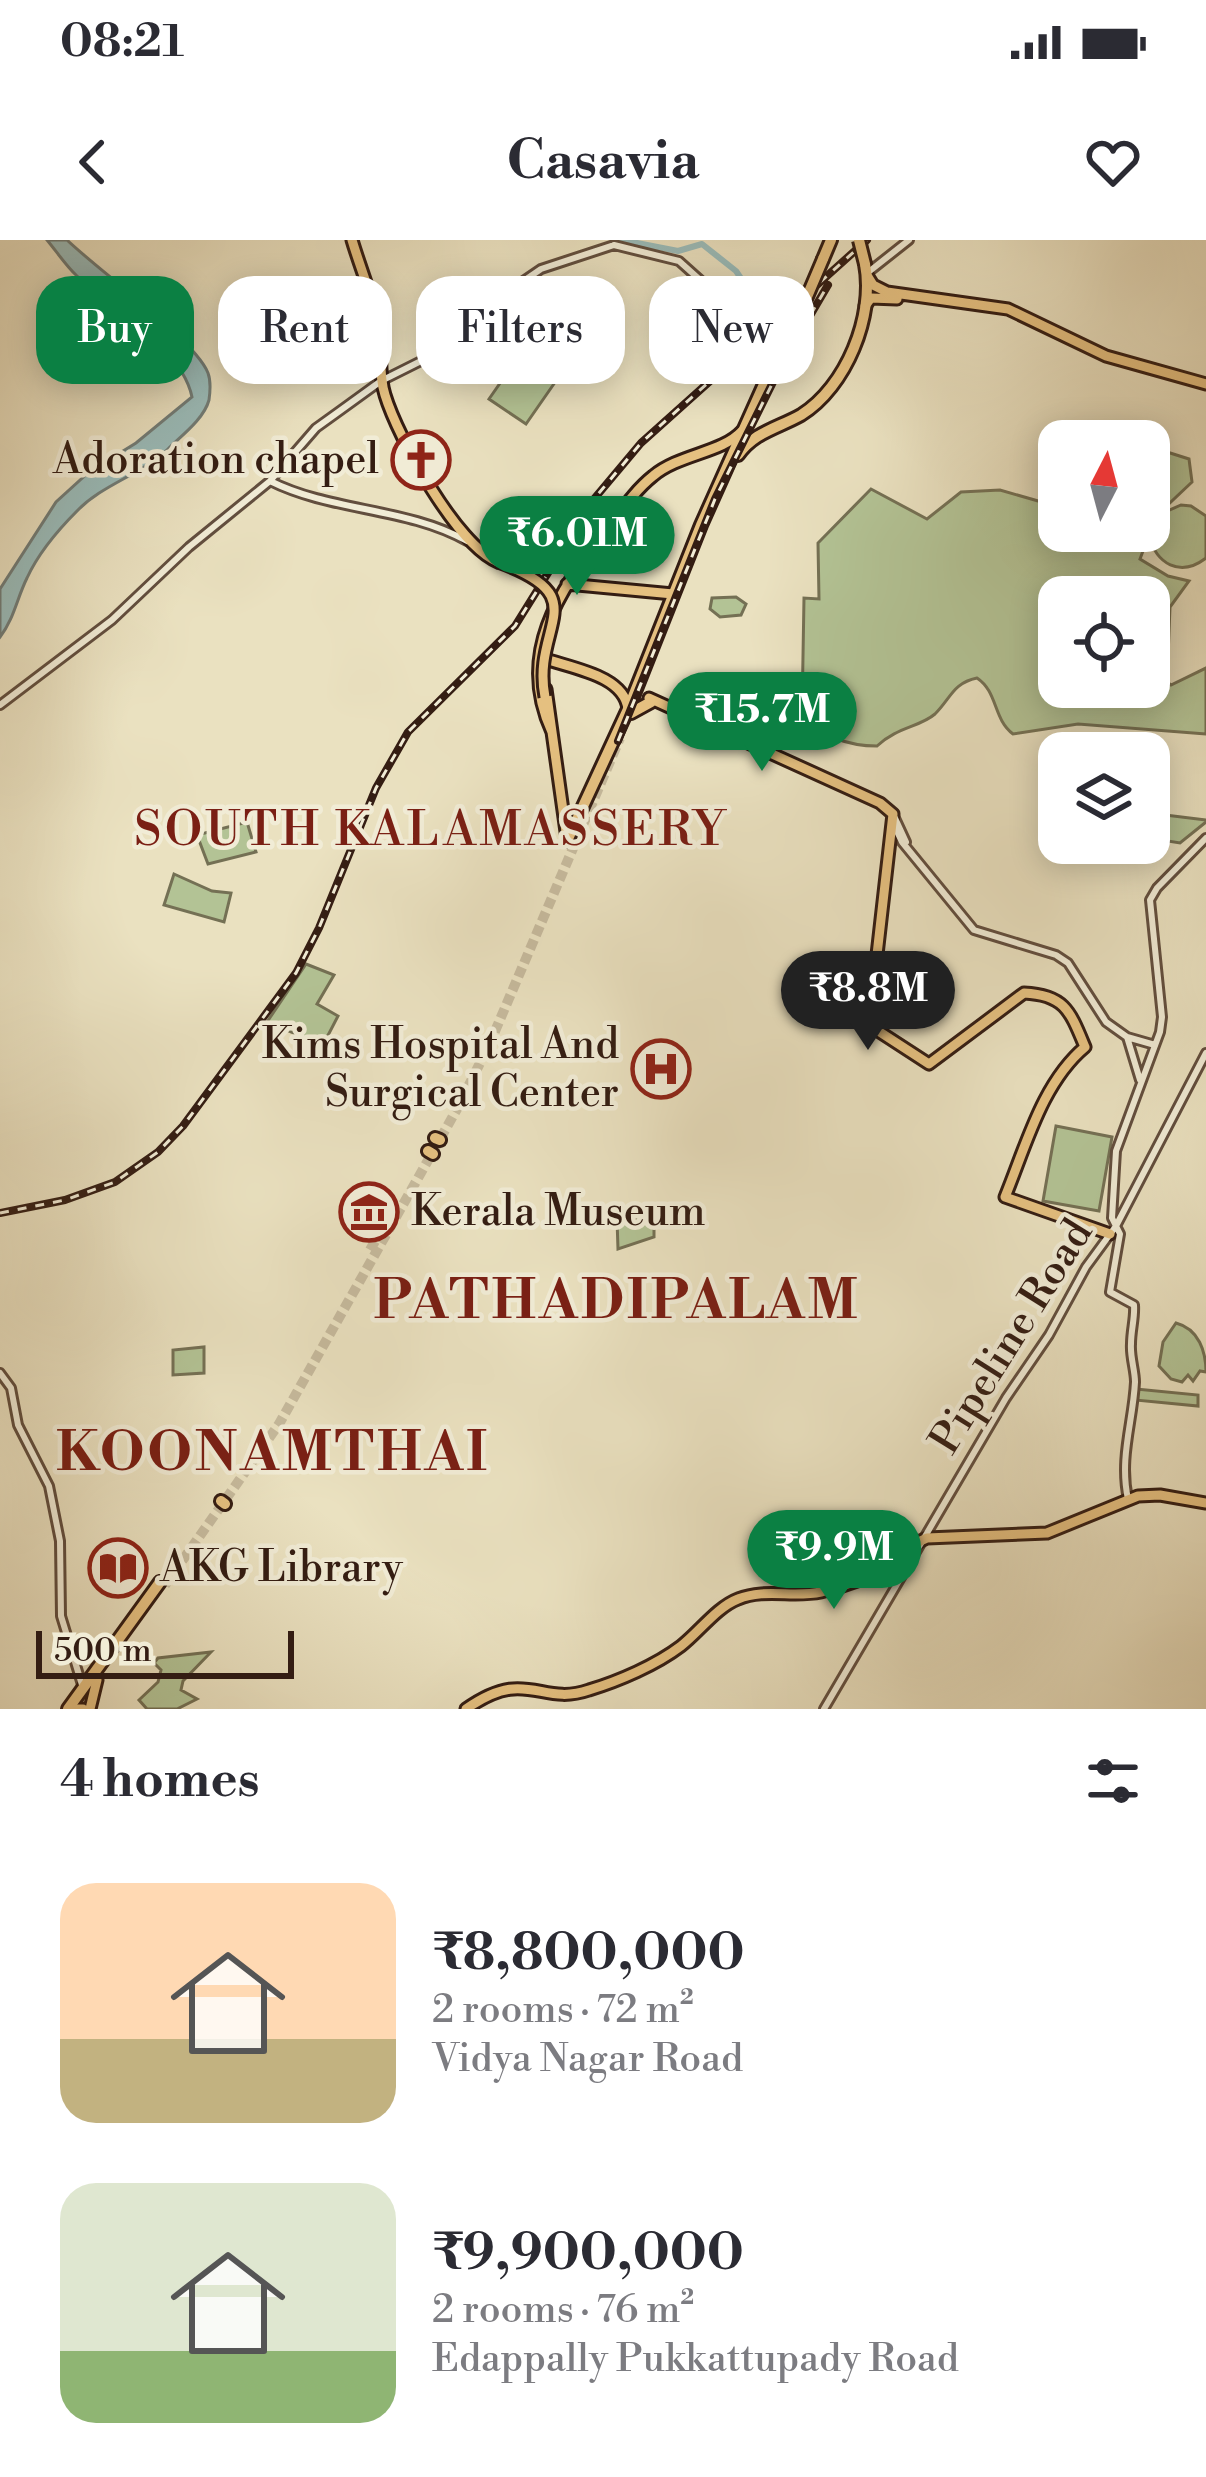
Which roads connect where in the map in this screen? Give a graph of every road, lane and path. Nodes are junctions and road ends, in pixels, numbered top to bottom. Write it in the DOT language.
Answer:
graph roads {
  1 [pos="352,240"];
  2 [pos="828,240"];
  3 [pos="860,240"];
  4 [pos="908,240"];
  5 [pos="615,243"];
  6 [pos="866,269"];
  7 [pos="363,276"];
  8 [pos="695,276"];
  9 [pos="813,276"];
  10 [pos="865,306"];
  11 [pos="392,375"];
  12 [pos="1175,379"];
  13 [pos="377,384"];
  14 [pos="382,384"];
  15 [pos="766,384"];
  16 [pos="769,384"];
  17 [pos="1206,387"];
  18 [pos="746,427"];
  19 [pos="768,430"];
  20 [pos="721,445"];
  21 [pos="735,455"];
  22 [pos="269,481"];
  23 [pos="701,532"];
  24 [pos="470,543"];
  25 [pos="564,590"];
  26 [pos="673,594"];
  27 [pos="543,658"];
  28 [pos="644,675"];
  29 [pos="616,686"];
  30 [pos="643,698"];
  31 [pos="0,705"];
  32 [pos="546,708"];
  33 [pos="629,711"];
  34 [pos="889,811"];
  35 [pos="571,831"];
  36 [pos="1206,838"];
  37 [pos="1127,1037"];
  38 [pos="1155,1045"];
  39 [pos="1206,1053"];
  40 [pos="1141,1083"];
  41 [pos="1113,1230"];
  42 [pos="0,1373"];
  43 [pos="1128,1499"];
  44 [pos="1206,1503"];
  45 [pos="927,1538"];
  46 [pos="83,1688"];
  47 [pos="79,1709"];
  48 [pos="466,1709"];
  49 [pos="824,1709"];
  1 -- 7 [label="main road"];
  2 -- 9 [label="highway, bridge"];
  3 -- 6 [label="highway, bridge"];
  4 -- 6 [label="street"];
  5 -- 8 [label="street"];
  5 -- 11 [label="street"];
  6 -- 10 [label="highway"];
  6 -- 12 [label="main road"];
  10 -- 12 [label="main road"];
  10 -- 19 [label="highway"];
  12 -- 17 [label="main road"];
  13 -- 22 [label="street"];
  14 -- 24 [label="main road"];
  15 -- 18 [label="highway"];
  16 -- 19 [label="highway"];
  18 -- 20 [label="main road"];
  18 -- 21 [label="highway"];
  19 -- 21 [label="highway"];
  20 -- 21 [label="highway"];
  20 -- 25 [label="main road"];
  21 -- 23 [label="highway"];
  22 -- 24 [label="street"];
  22 -- 31 [label="street"];
  23 -- 26 [label="highway"];
  23 -- 28 [label="highway"];
  24 -- 32 [label="main road, bridge"];
  25 -- 26 [label="main road"];
  25 -- 27 [label="main road"];
  26 -- 28 [label="highway"];
  27 -- 29 [label="main road"];
  27 -- 32 [label="main road"];
  28 -- 29 [label="main road"];
  28 -- 30 [label="highway"];
  29 -- 33 [label="main road"];
  30 -- 33 [label="highway"];
  30 -- 33 [label="highway"];
  30 -- 34 [label="main road"];
  32 -- 35 [label="main road"];
  33 -- 35 [label="highway"];
  34 -- 37 [label="street"];
  34 -- 41 [label="main road"];
  36 -- 38 [label="street"];
  37 -- 38 [label="street"];
  37 -- 40 [label="street"];
  38 -- 40 [label="street"];
  39 -- 41 [label="street, Pipeline Road"];
  40 -- 41 [label="street"];
  41 -- 43 [label="street"];
  41 -- 45 [label="street, Pipeline Road"];
  42 -- 46 [label="street"];
  43 -- 44 [label="main road"];
  43 -- 45 [label="main road"];
  45 -- 48 [label="main road"];
  45 -- 49 [label="street, Pipeline Road"];
  46 -- 47 [label="highway"];
  46 -- 47 [label="highway"];
}
